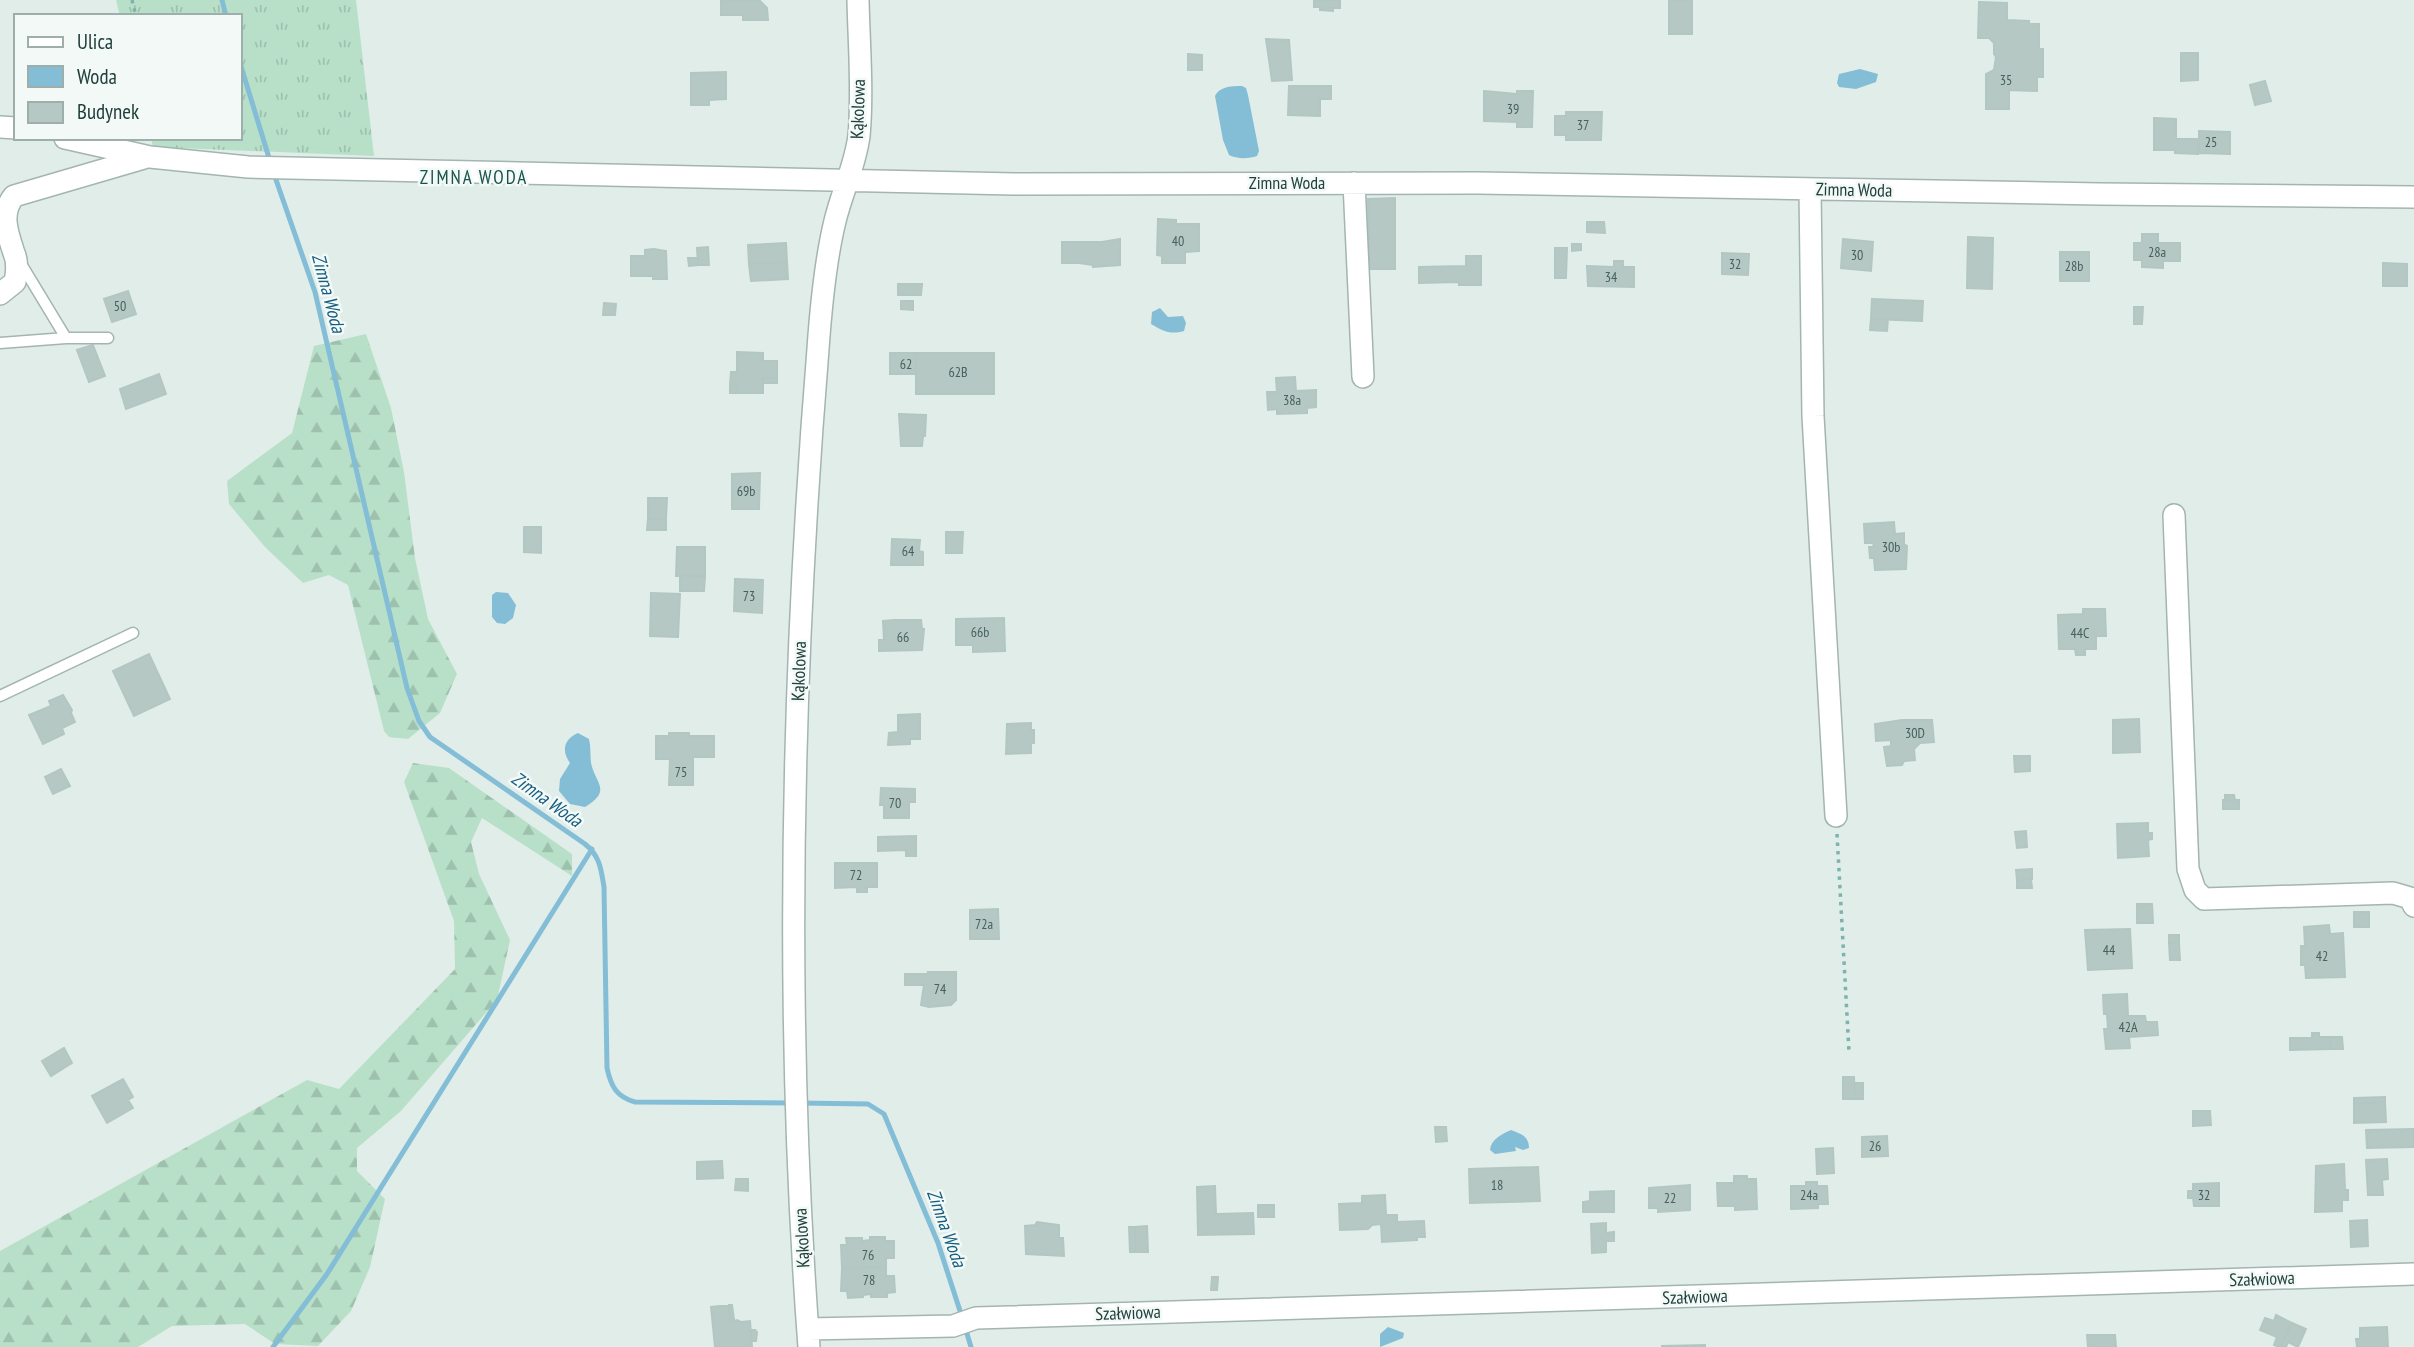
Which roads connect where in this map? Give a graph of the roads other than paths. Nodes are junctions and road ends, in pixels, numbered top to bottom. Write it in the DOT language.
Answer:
graph roads {
  1 [pos="858,0"];
  2 [pos="75,140"];
  3 [pos="156,157"];
  4 [pos="850,178"];
  5 [pos="1354,183"];
  6 [pos="1810,190"];
  7 [pos="2414,197"];
  8 [pos="1,207"];
  9 [pos="14,253"];
  10 [pos="0,295"];
  11 [pos="66,338"];
  12 [pos="108,338"];
  13 [pos="0,343"];
  14 [pos="1363,377"];
  15 [pos="2174,514"];
  16 [pos="133,633"];
  17 [pos="0,696"];
  18 [pos="1836,816"];
  19 [pos="2414,906"];
  20 [pos="2414,1274"];
  21 [pos="809,1338"];
  1 -- 4 [label="street, Kąkolowa"];
  2 -- 3 [label="street"];
  3 -- 4 [label="street, Zimna Woda"];
  3 -- 8 [label="street"];
  4 -- 5 [label="street, Zimna Woda"];
  4 -- 21 [label="street, Kąkolowa"];
  5 -- 6 [label="street, Zimna Woda"];
  5 -- 14 [label="street"];
  6 -- 7 [label="street, Zimna Woda"];
  6 -- 18 [label="street"];
  8 -- 9 [label="street"];
  9 -- 10 [label="street"];
  9 -- 11 [label="lane"];
  11 -- 12 [label="lane"];
  11 -- 13 [label="lane"];
  15 -- 19 [label="street"];
  16 -- 17 [label="lane"];
  20 -- 21 [label="street, Szałwiowa"];
}
